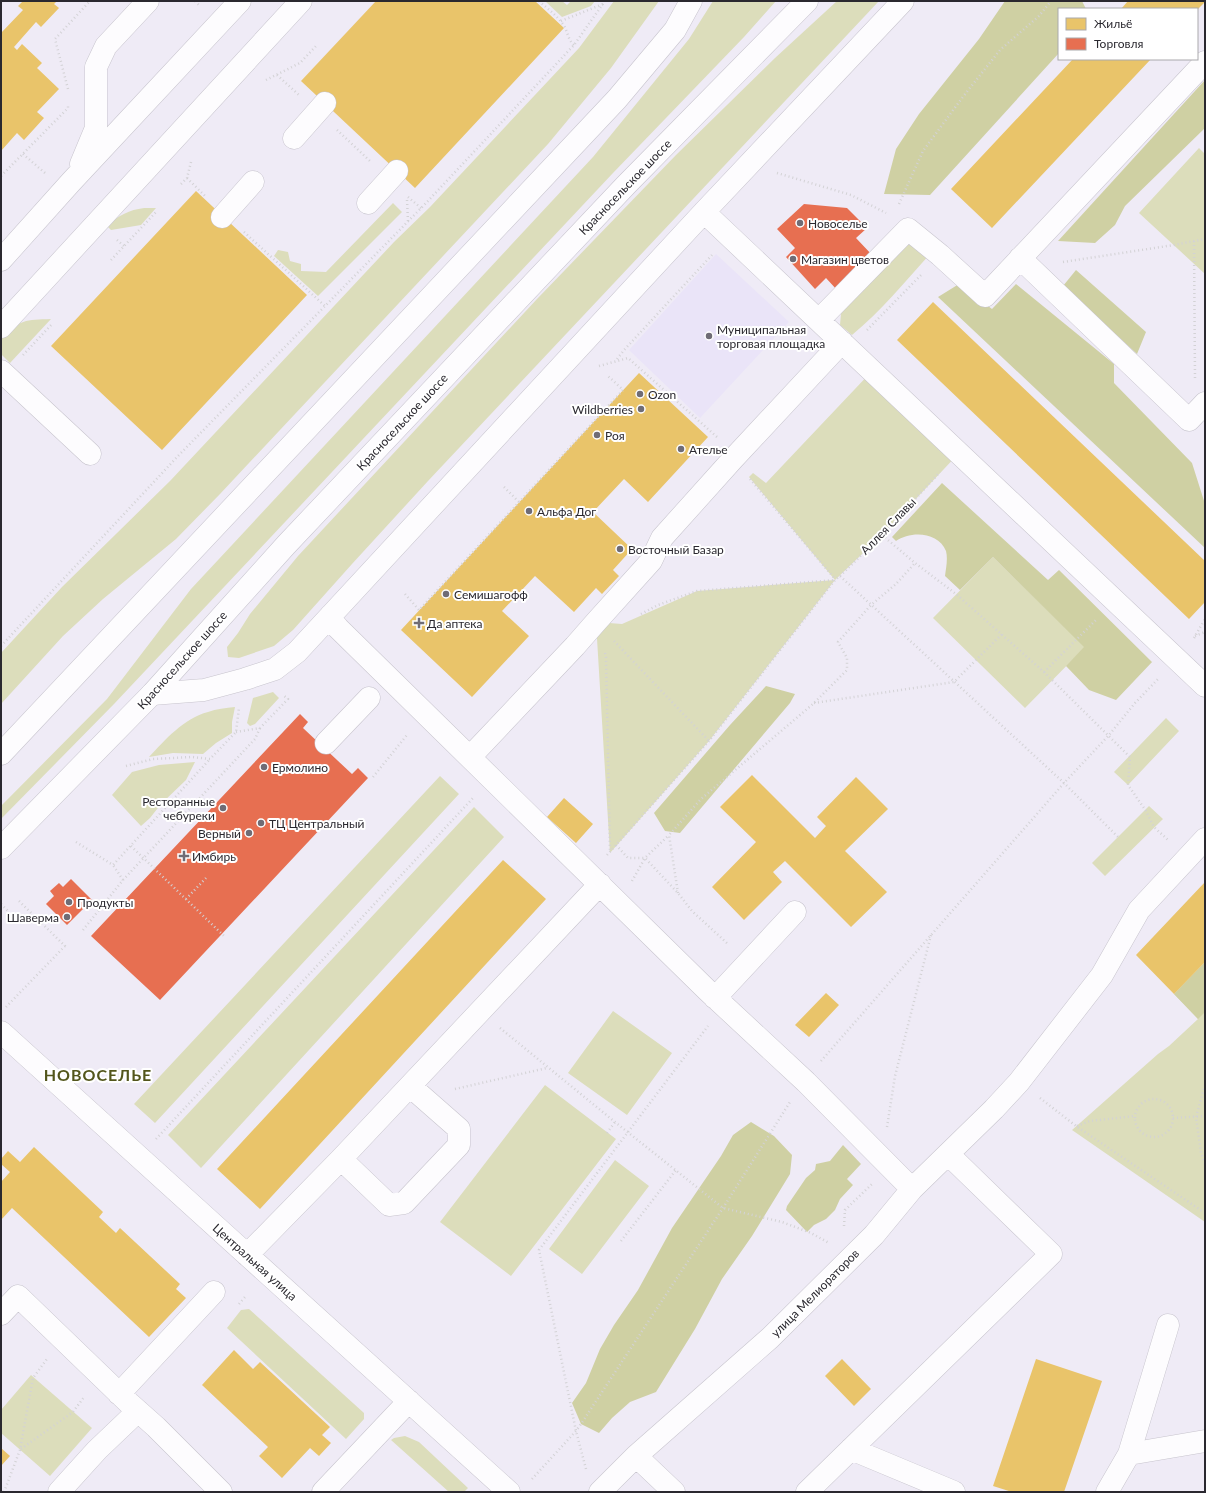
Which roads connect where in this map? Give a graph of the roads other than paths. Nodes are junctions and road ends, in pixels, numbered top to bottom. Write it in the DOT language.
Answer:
graph roads {
  1 [pos="148,1"];
  2 [pos="240,1"];
  3 [pos="301,1"];
  4 [pos="691,1"];
  5 [pos="807,1"];
  6 [pos="903,1"];
  7 [pos="1205,62"];
  8 [pos="325,103"];
  9 [pos="294,138"];
  10 [pos="397,171"];
  11 [pos="75,178"];
  12 [pos="253,182"];
  13 [pos="368,203"];
  14 [pos="216,208"];
  15 [pos="704,212"];
  16 [pos="36,222"];
  17 [pos="1,236"];
  18 [pos="1020,258"];
  19 [pos="1,260"];
  20 [pos="819,320"];
  21 [pos="1,327"];
  22 [pos="842,342"];
  23 [pos="1,371"];
  24 [pos="1200,408"];
  25 [pos="90,454"];
  26 [pos="331,615"];
  27 [pos="1205,686"];
  28 [pos="152,694"];
  29 [pos="369,698"];
  30 [pos="326,743"];
  31 [pos="1,754"];
  32 [pos="470,758"];
  33 [pos="1205,839"];
  34 [pos="1,848"];
  35 [pos="600,884"];
  36 [pos="795,912"];
  37 [pos="715,998"];
  38 [pos="5,1043"];
  39 [pos="416,1091"];
  40 [pos="948,1154"];
  41 [pos="341,1159"];
  42 [pos="912,1189"];
  43 [pos="246,1255"];
  44 [pos="214,1292"];
  45 [pos="1,1314"];
  46 [pos="1168,1325"];
  47 [pos="119,1394"];
  48 [pos="409,1401"];
  49 [pos="138,1411"];
  50 [pos="1205,1441"];
  51 [pos="851,1449"];
  52 [pos="1129,1454"];
  53 [pos="636,1456"];
  54 [pos="59,1492"];
  55 [pos="221,1492"];
  56 [pos="323,1492"];
  57 [pos="509,1492"];
  58 [pos="600,1492"];
  59 [pos="674,1492"];
  60 [pos="807,1492"];
  61 [pos="954,1492"];
  62 [pos="1107,1492"];
  1 -- 11 [label="street"];
  2 -- 11 [label="street"];
  3 -- 21 [label="street"];
  4 -- 31 [label="street"];
  5 -- 28 [label="street, Красносельское шоссе"];
  6 -- 15 [label="street"];
  7 -- 18 [label="street"];
  8 -- 9 [label="street"];
  10 -- 13 [label="street"];
  11 -- 16 [label="street"];
  12 -- 14 [label="street"];
  15 -- 20 [label="street"];
  15 -- 26 [label="street"];
  16 -- 17 [label="street"];
  16 -- 19 [label="street"];
  18 -- 20 [label="street"];
  18 -- 24 [label="street"];
  20 -- 22 [label="street"];
  22 -- 27 [label="street"];
  22 -- 32 [label="street"];
  23 -- 25 [label="street"];
  26 -- 28 [label="street"];
  26 -- 32 [label="street"];
  28 -- 34 [label="street, Красносельское шоссе"];
  29 -- 30 [label="street"];
  32 -- 35 [label="street"];
  33 -- 40 [label="street, улица Мелиораторов"];
  35 -- 37 [label="street"];
  35 -- 39 [label="street"];
  36 -- 37 [label="street"];
  37 -- 42 [label="street"];
  38 -- 43 [label="street, Центральная улица"];
  39 -- 41 [label="street"];
  39 -- 41 [label="street"];
  40 -- 42 [label="street, улица Мелиораторов"];
  40 -- 51 [label="street"];
  41 -- 43 [label="street"];
  42 -- 53 [label="street, улица Мелиораторов"];
  43 -- 48 [label="street, Центральная улица"];
  44 -- 47 [label="street"];
  45 -- 47 [label="street"];
  46 -- 52 [label="street"];
  47 -- 49 [label="street"];
  48 -- 56 [label="street"];
  48 -- 57 [label="street, Центральная улица"];
  49 -- 54 [label="street"];
  49 -- 55 [label="street"];
  50 -- 52 [label="street"];
  51 -- 60 [label="street"];
  51 -- 61 [label="street"];
  52 -- 62 [label="street"];
  53 -- 58 [label="street, улица Мелиораторов"];
  53 -- 59 [label="street"];
}
